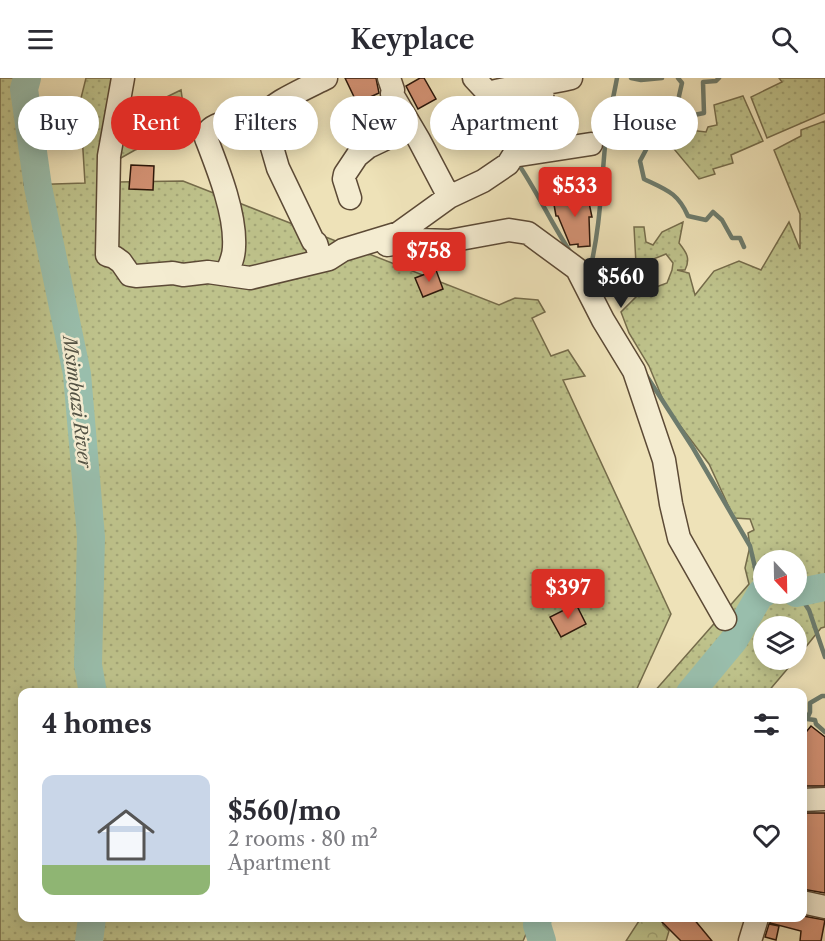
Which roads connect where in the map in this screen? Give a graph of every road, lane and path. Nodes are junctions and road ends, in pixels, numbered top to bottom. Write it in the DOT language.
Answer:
graph roads {
  1 [pos="123,78"];
  2 [pos="324,78"];
  3 [pos="389,78"];
  4 [pos="474,78"];
  5 [pos="571,78"];
  6 [pos="543,85"];
  7 [pos="291,96"];
  8 [pos="393,96"];
  9 [pos="213,128"];
  10 [pos="418,139"];
  11 [pos="591,144"];
  12 [pos="273,150"];
  13 [pos="365,150"];
  14 [pos="519,154"];
  15 [pos="450,197"];
  16 [pos="350,198"];
  17 [pos="343,250"];
  18 [pos="321,260"];
  19 [pos="226,274"];
  20 [pos="725,619"];
  21 [pos="825,799"];
  22 [pos="807,800"];
  23 [pos="807,903"];
  24 [pos="825,907"];
  1 -- 19 [label="street"];
  2 -- 7 [label="street"];
  3 -- 8 [label="street"];
  4 -- 6 [label="street"];
  5 -- 6 [label="street"];
  6 -- 14 [label="street"];
  9 -- 19 [label="street"];
  10 -- 15 [label="street"];
  11 -- 14 [label="street"];
  12 -- 18 [label="street"];
  13 -- 16 [label="street"];
  14 -- 15 [label="street"];
  15 -- 17 [label="street"];
  17 -- 18 [label="street"];
  17 -- 20 [label="street"];
  18 -- 19 [label="street"];
  21 -- 22 [label="street"];
  23 -- 24 [label="street"];
}
